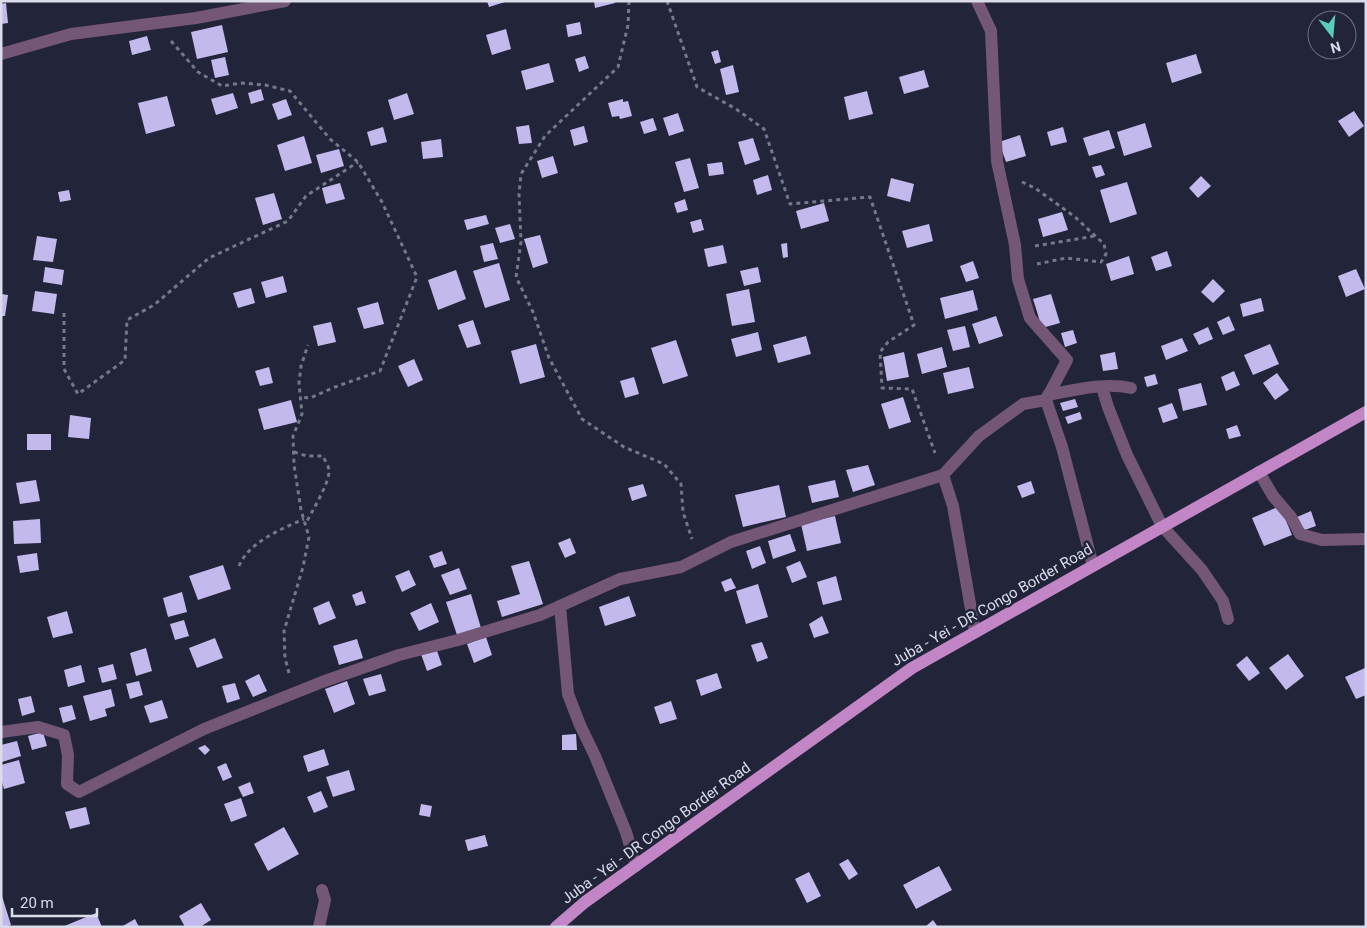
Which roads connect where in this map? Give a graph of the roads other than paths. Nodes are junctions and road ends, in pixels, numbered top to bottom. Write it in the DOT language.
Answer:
graph roads {
  1 [pos="285,1"];
  2 [pos="977,1"];
  3 [pos="1,54"];
  4 [pos="1102,387"];
  5 [pos="1131,388"];
  6 [pos="1047,397"];
  7 [pos="1366,412"];
  8 [pos="1259,472"];
  9 [pos="943,475"];
  10 [pos="1162,526"];
  11 [pos="1366,539"];
  12 [pos="1093,566"];
  13 [pos="560,606"];
  14 [pos="1228,619"];
  15 [pos="975,632"];
  16 [pos="1,732"];
  17 [pos="636,866"];
  18 [pos="322,890"];
  19 [pos="318,927"];
  20 [pos="556,927"];
  1 -- 3 [label="street"];
  2 -- 6 [label="street"];
  4 -- 5 [label="street"];
  4 -- 6 [label="street"];
  4 -- 10 [label="street"];
  6 -- 9 [label="street"];
  6 -- 12 [label="street"];
  7 -- 8 [label="main road, Juba - Yei - DR Congo Border Road"];
  8 -- 10 [label="main road, Juba - Yei - DR Congo Border Road"];
  8 -- 11 [label="street"];
  9 -- 13 [label="street"];
  9 -- 15 [label="street"];
  10 -- 12 [label="main road, Juba - Yei - DR Congo Border Road"];
  10 -- 14 [label="street"];
  12 -- 15 [label="main road, Juba - Yei - DR Congo Border Road"];
  13 -- 16 [label="street"];
  13 -- 17 [label="street"];
  15 -- 17 [label="main road, Juba - Yei - DR Congo Border Road"];
  17 -- 20 [label="main road, Juba - Yei - DR Congo Border Road"];
  18 -- 19 [label="street"];
}
